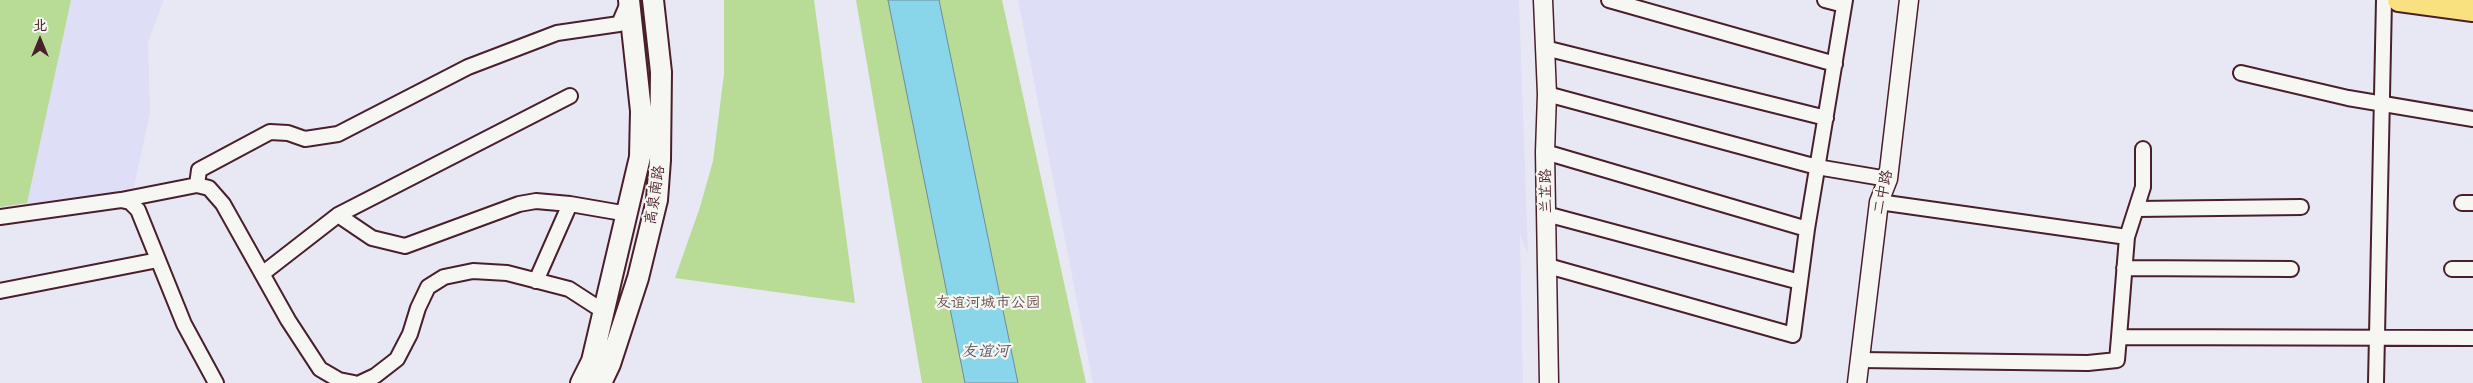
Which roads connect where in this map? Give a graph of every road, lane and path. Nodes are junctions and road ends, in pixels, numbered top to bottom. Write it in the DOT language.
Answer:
graph roads {
  1 [pos="629,0"];
  2 [pos="653,0"];
  3 [pos="1543,0"];
  4 [pos="1609,0"];
  5 [pos="1825,0"];
  6 [pos="1908,0"];
  7 [pos="2384,0"];
  8 [pos="2399,0"];
  9 [pos="1844,3"];
  10 [pos="2473,10"];
  11 [pos="1545,48"];
  12 [pos="1835,64"];
  13 [pos="2242,73"];
  14 [pos="1547,94"];
  15 [pos="570,96"];
  16 [pos="2381,105"];
  17 [pos="1826,118"];
  18 [pos="2473,119"];
  19 [pos="2143,149"];
  20 [pos="1545,152"];
  21 [pos="1818,167"];
  22 [pos="1888,179"];
  23 [pos="197,184"];
  24 [pos="121,200"];
  25 [pos="1879,202"];
  26 [pos="570,204"];
  27 [pos="2301,206"];
  28 [pos="2137,209"];
  29 [pos="628,214"];
  30 [pos="1546,214"];
  31 [pos="338,215"];
  32 [pos="0,217"];
  33 [pos="1807,229"];
  34 [pos="2128,237"];
  35 [pos="158,260"];
  36 [pos="1548,266"];
  37 [pos="2124,268"];
  38 [pos="2291,269"];
  39 [pos="2452,269"];
  40 [pos="2473,270"];
  41 [pos="262,274"];
  42 [pos="536,280"];
  43 [pos="1800,282"];
  44 [pos="0,291"];
  45 [pos="603,311"];
  46 [pos="2119,337"];
  47 [pos="2377,338"];
  48 [pos="2473,338"];
  49 [pos="1860,360"];
  50 [pos="377,380"];
  51 [pos="216,383"];
  52 [pos="354,383"];
  53 [pos="360,383"];
  54 [pos="581,383"];
  55 [pos="601,383"];
  56 [pos="1549,383"];
  57 [pos="1857,383"];
  58 [pos="2376,383"];
  1 -- 23 [label="street"];
  1 -- 29 [label="main road, 高泉南路"];
  2 -- 55 [label="main road, 高泉南路"];
  3 -- 11 [label="street, 兰芷路"];
  4 -- 12 [label="street"];
  5 -- 9 [label="street"];
  6 -- 22 [label="street, 二中路"];
  7 -- 16 [label="street"];
  8 -- 10 [label="highway"];
  9 -- 12 [label="street"];
  11 -- 14 [label="street, 兰芷路"];
  11 -- 17 [label="street"];
  12 -- 17 [label="street"];
  13 -- 16 [label="street"];
  14 -- 20 [label="street, 兰芷路"];
  14 -- 21 [label="street"];
  15 -- 31 [label="street"];
  16 -- 18 [label="street"];
  16 -- 47 [label="street"];
  17 -- 21 [label="street"];
  19 -- 28 [label="street"];
  20 -- 30 [label="street, 兰芷路"];
  20 -- 33 [label="street"];
  21 -- 22 [label="street"];
  21 -- 33 [label="street"];
  22 -- 25 [label="street, 二中路"];
  23 -- 24 [label="street"];
  23 -- 41 [label="street"];
  24 -- 32 [label="street"];
  24 -- 35 [label="street"];
  25 -- 34 [label="street"];
  25 -- 49 [label="street, 二中路"];
  26 -- 29 [label="street"];
  26 -- 31 [label="street"];
  26 -- 42 [label="street"];
  27 -- 28 [label="street"];
  28 -- 34 [label="street"];
  29 -- 45 [label="main road, 高泉南路"];
  30 -- 36 [label="street, 兰芷路"];
  30 -- 43 [label="street"];
  31 -- 41 [label="street"];
  33 -- 43 [label="street"];
  34 -- 37 [label="street"];
  35 -- 44 [label="street"];
  35 -- 51 [label="street"];
  36 -- 43 [label="street"];
  36 -- 56 [label="street, 兰芷路"];
  37 -- 38 [label="street"];
  37 -- 46 [label="street"];
  39 -- 40 [label="street"];
  41 -- 52 [label="street"];
  42 -- 45 [label="street"];
  42 -- 50 [label="street"];
  45 -- 54 [label="main road, 高泉南路"];
  46 -- 47 [label="street"];
  46 -- 49 [label="street"];
  47 -- 48 [label="street"];
  47 -- 58 [label="street"];
  49 -- 57 [label="street, 二中路"];
  50 -- 53 [label="street"];
}
